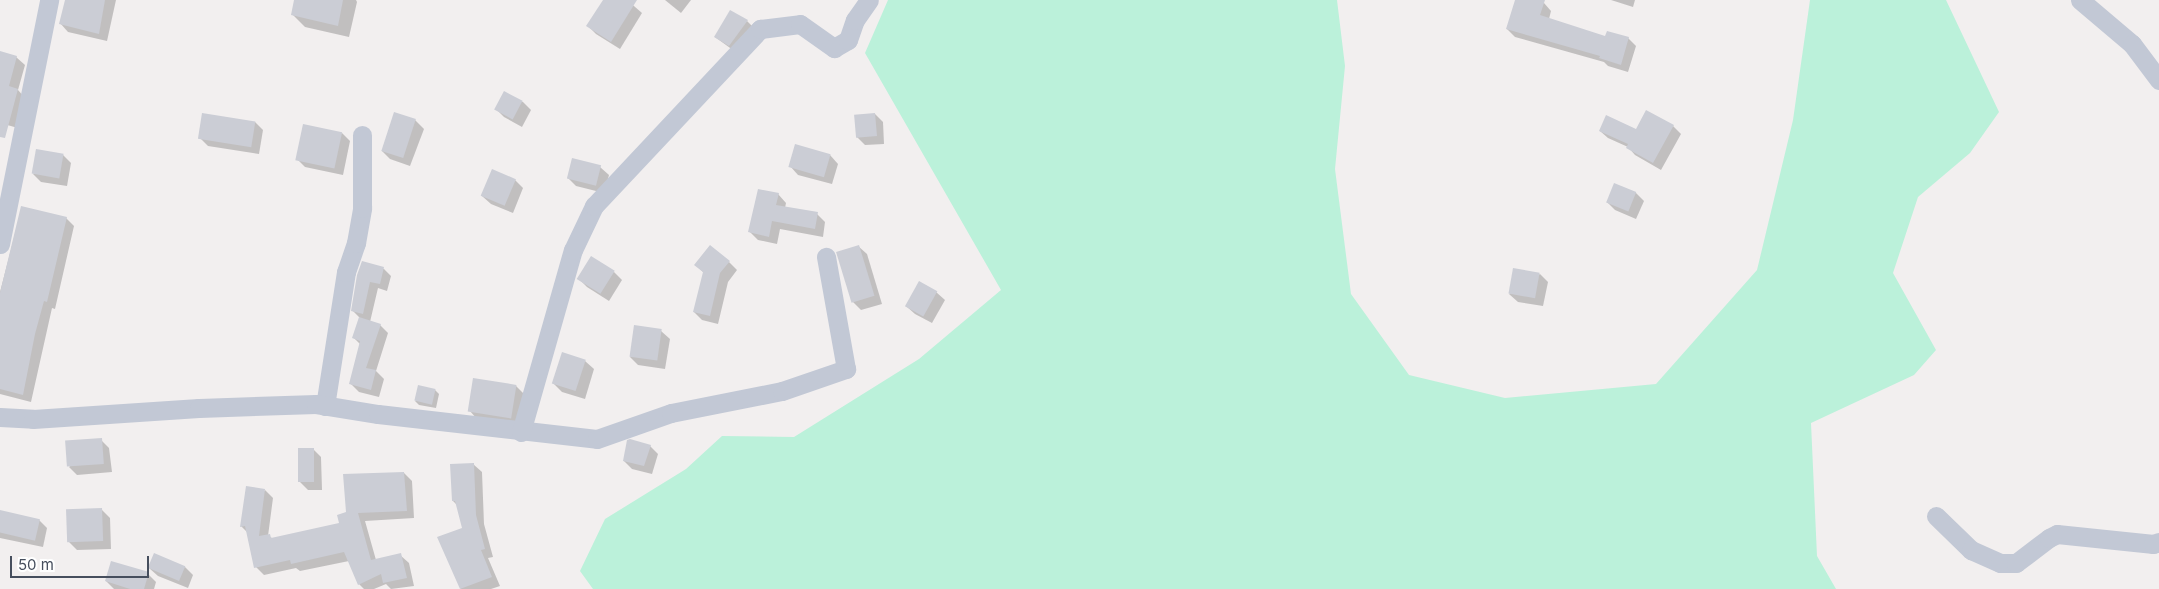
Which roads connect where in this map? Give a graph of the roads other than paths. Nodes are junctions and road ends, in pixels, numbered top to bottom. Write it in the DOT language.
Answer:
graph roads {
  1 [pos="49,0"];
  2 [pos="870,0"];
  3 [pos="2080,0"];
  4 [pos="2159,80"];
  5 [pos="362,135"];
  6 [pos="0,244"];
  7 [pos="826,256"];
  8 [pos="325,406"];
  9 [pos="0,418"];
  10 [pos="520,432"];
  11 [pos="1936,516"];
  12 [pos="2159,542"];
  1 -- 6 [label="street"];
  2 -- 10 [label="street"];
  3 -- 4 [label="street"];
  5 -- 8 [label="street"];
  7 -- 10 [label="street"];
  8 -- 9 [label="street"];
  8 -- 10 [label="street"];
  11 -- 12 [label="street"];
}
